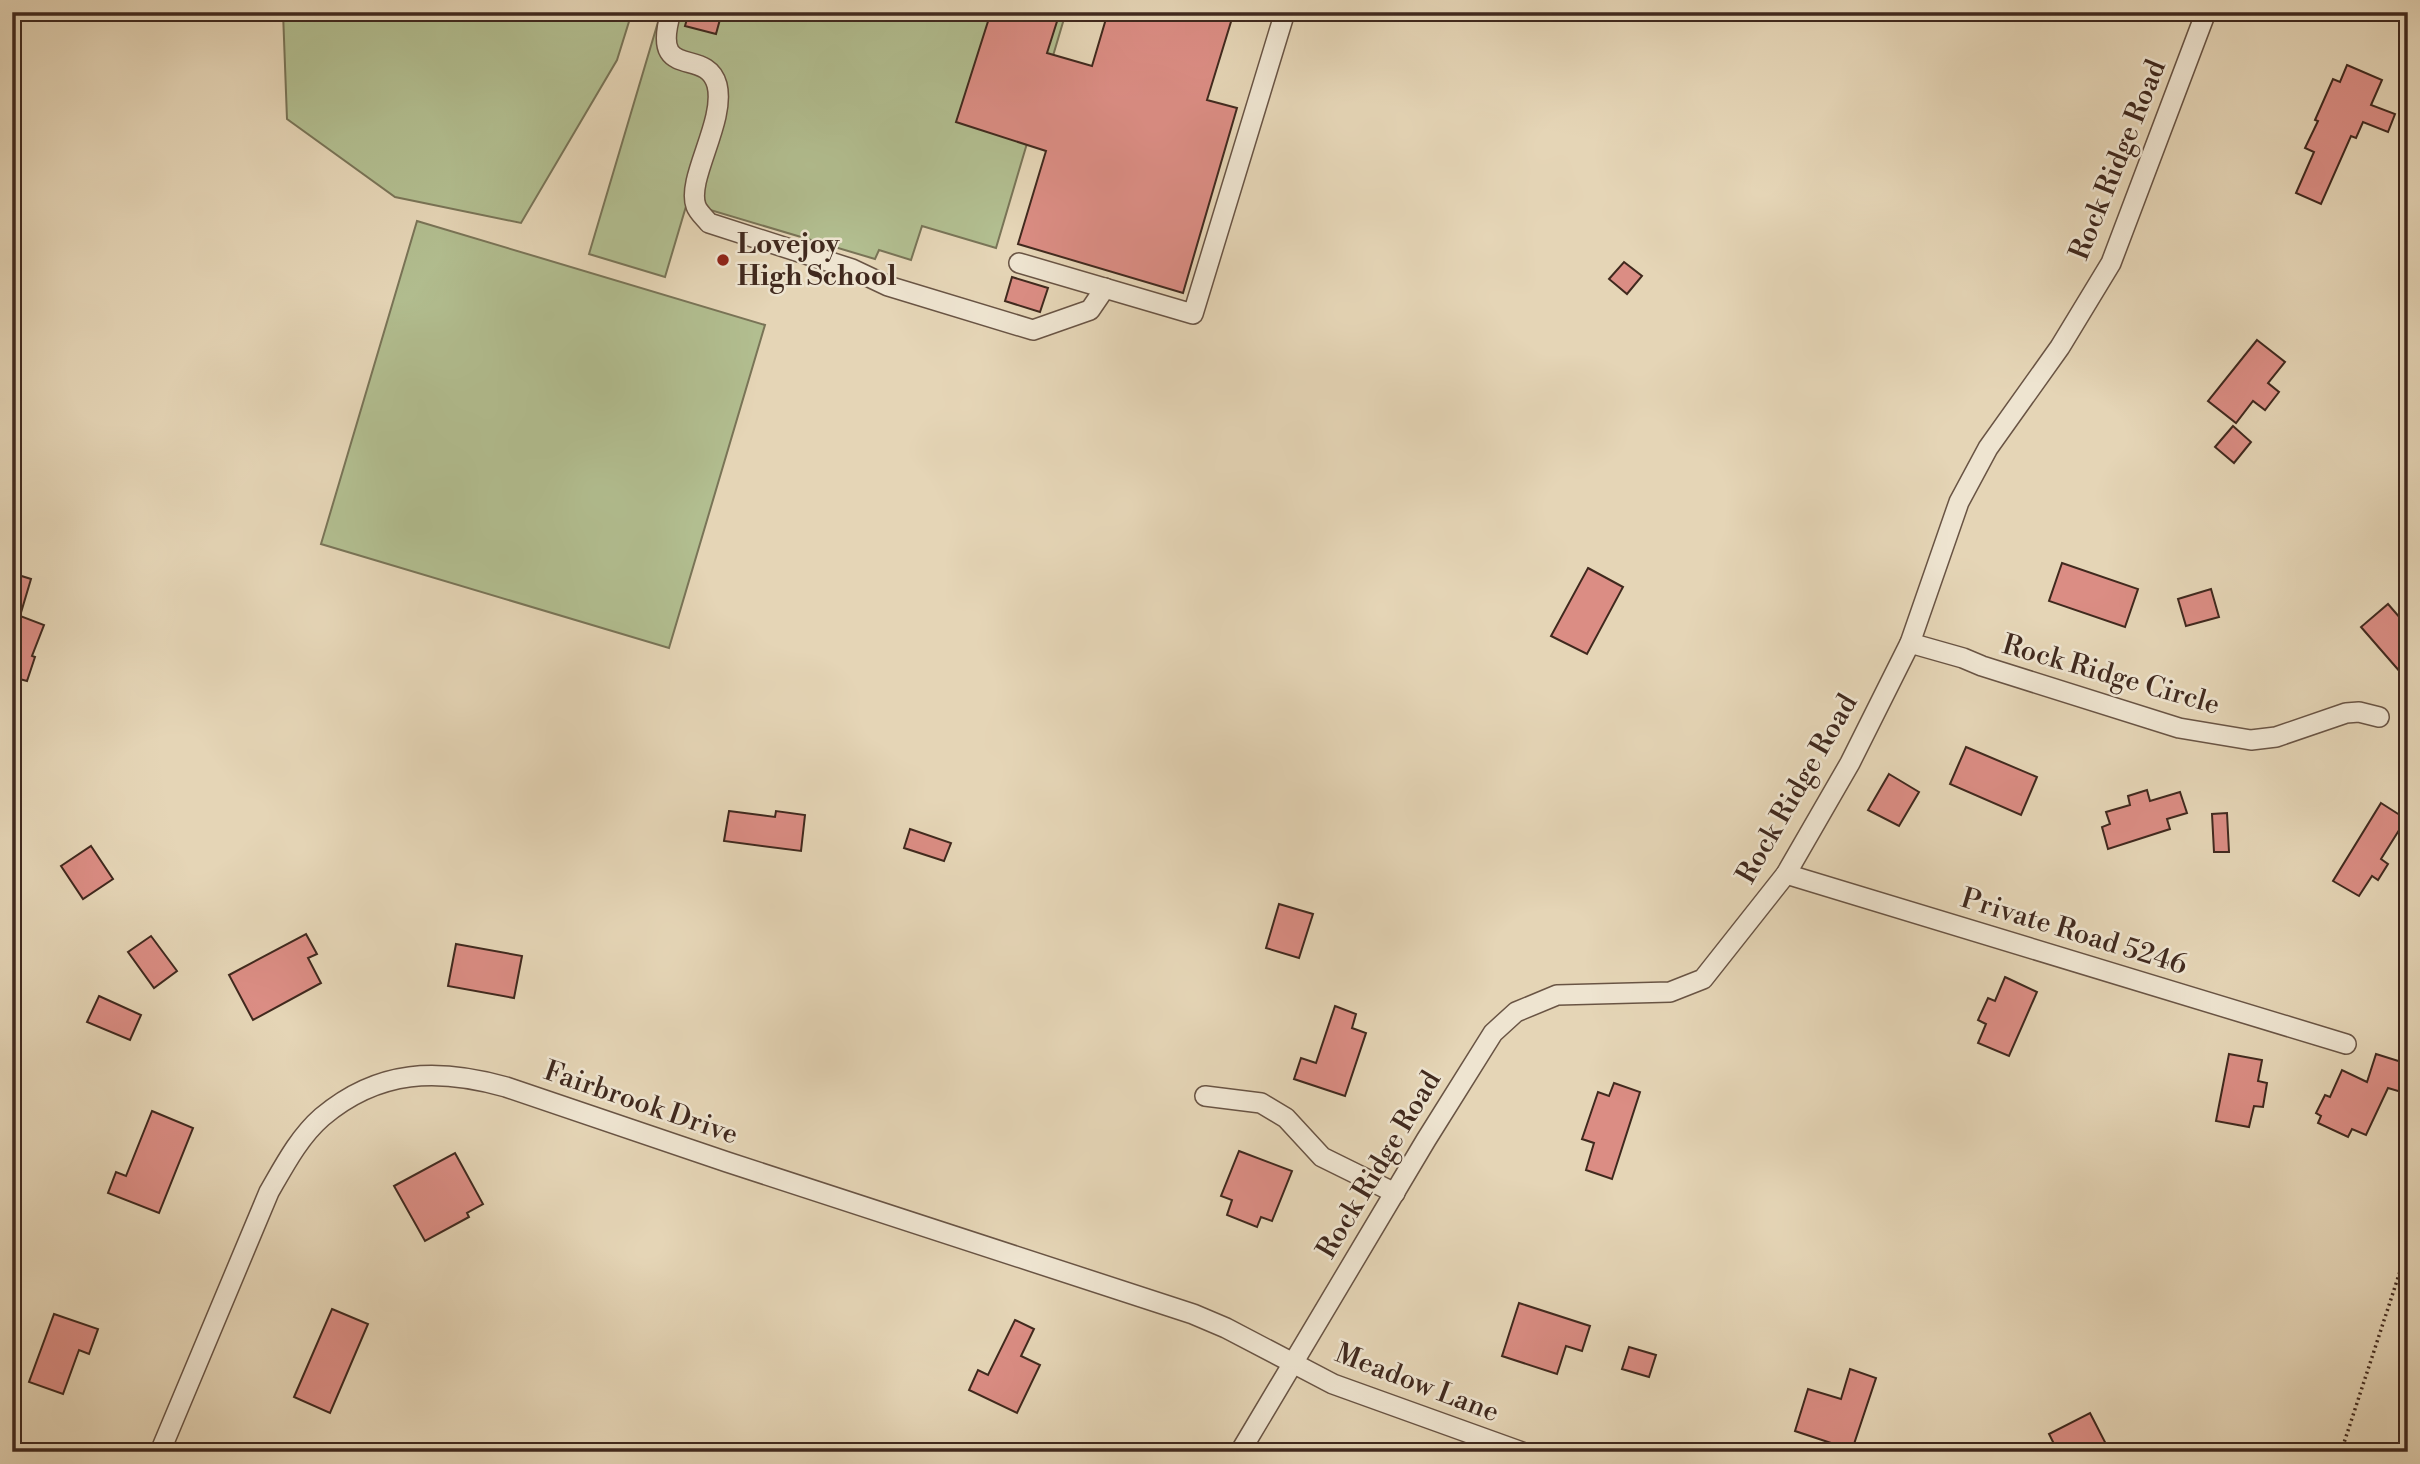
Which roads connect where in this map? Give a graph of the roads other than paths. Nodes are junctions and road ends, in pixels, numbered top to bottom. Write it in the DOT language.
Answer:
graph roads {
  1 [pos="671,12"];
  2 [pos="1285,12"];
  3 [pos="2206,12"];
  4 [pos="1019,263"];
  5 [pos="1105,288"];
  6 [pos="1910,643"];
  7 [pos="2379,717"];
  8 [pos="1786,874"];
  9 [pos="2346,1044"];
  10 [pos="1205,1096"];
  11 [pos="1395,1193"];
  12 [pos="1292,1364"];
  13 [pos="160,1452"];
  14 [pos="1240,1452"];
  15 [pos="1522,1452"];
  1 -- 5 [label="street"];
  2 -- 5 [label="street"];
  3 -- 6 [label="street, Rock Ridge Road"];
  4 -- 5 [label="street"];
  6 -- 7 [label="street, Rock Ridge Circle"];
  6 -- 8 [label="street, Rock Ridge Road"];
  8 -- 9 [label="street, Private Road 5246"];
  8 -- 11 [label="street, Rock Ridge Road"];
  10 -- 11 [label="street"];
  11 -- 12 [label="street, Rock Ridge Road"];
  12 -- 13 [label="street, Fairbrook Drive"];
  12 -- 14 [label="street, Rock Ridge Road"];
  12 -- 15 [label="street, Meadow Lane"];
}
